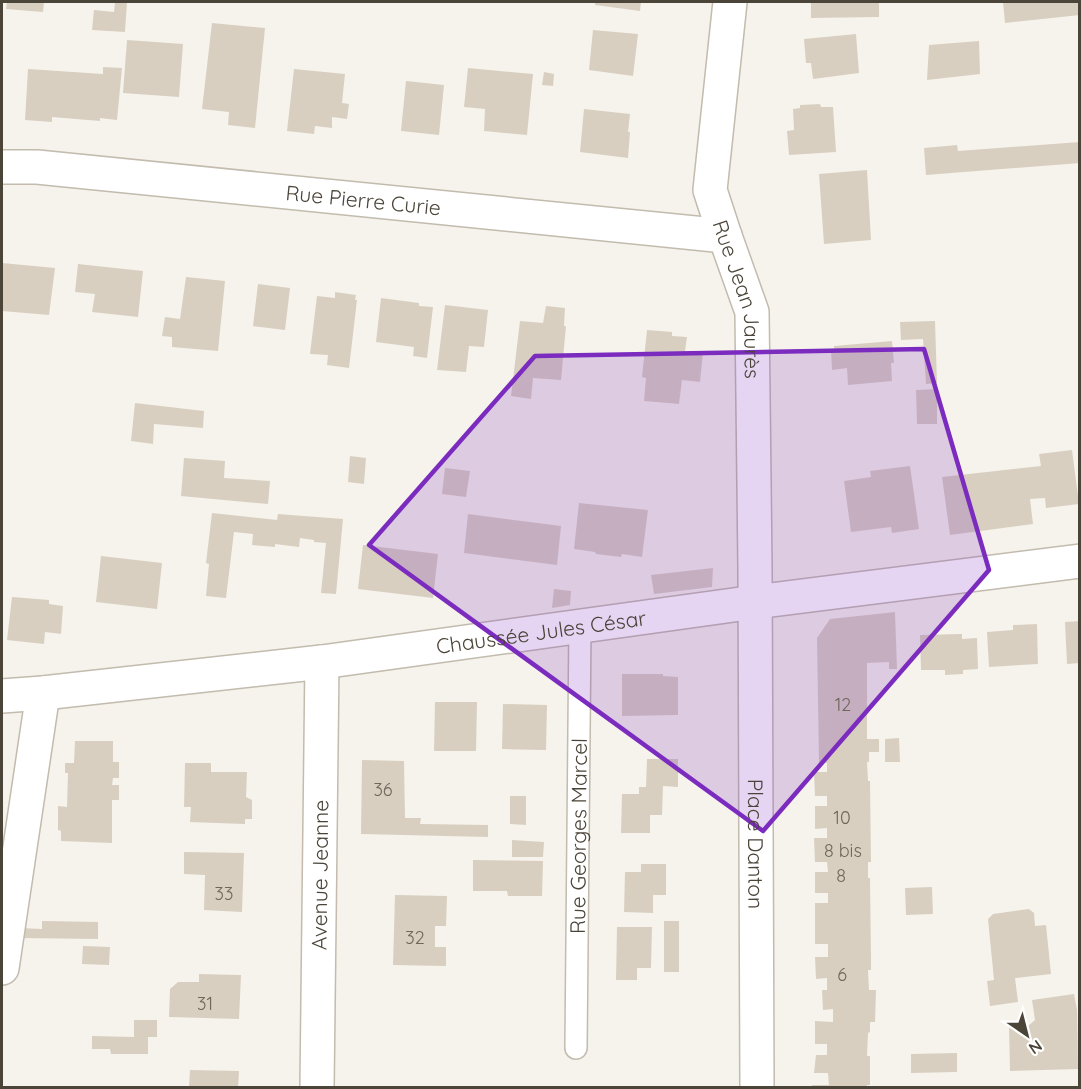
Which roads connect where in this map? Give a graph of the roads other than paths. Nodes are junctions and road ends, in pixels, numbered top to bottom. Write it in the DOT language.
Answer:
graph roads {
  1 [pos="730,2"];
  2 [pos="2,167"];
  3 [pos="725,236"];
  4 [pos="1080,561"];
  5 [pos="755,602"];
  6 [pos="580,625"];
  7 [pos="322,662"];
  8 [pos="43,693"];
  9 [pos="2,696"];
  10 [pos="2,968"];
  11 [pos="576,1048"];
  12 [pos="317,1088"];
  13 [pos="758,1088"];
  1 -- 3 [label="street, Rue Jean Jaurès"];
  2 -- 3 [label="street, Rue Pierre Curie"];
  3 -- 5 [label="street, Rue Jean Jaurès"];
  4 -- 5 [label="street, Chaussée Jules César"];
  5 -- 6 [label="street, Chaussée Jules César"];
  5 -- 13 [label="street, Place Danton"];
  6 -- 7 [label="street, Chaussée Jules César"];
  6 -- 11 [label="lane, Rue Georges Marcel"];
  7 -- 8 [label="street, Chaussée Jules César"];
  7 -- 12 [label="street, Avenue Jeanne"];
  8 -- 9 [label="street, Chaussée Jules César"];
  8 -- 10 [label="street"];
}
